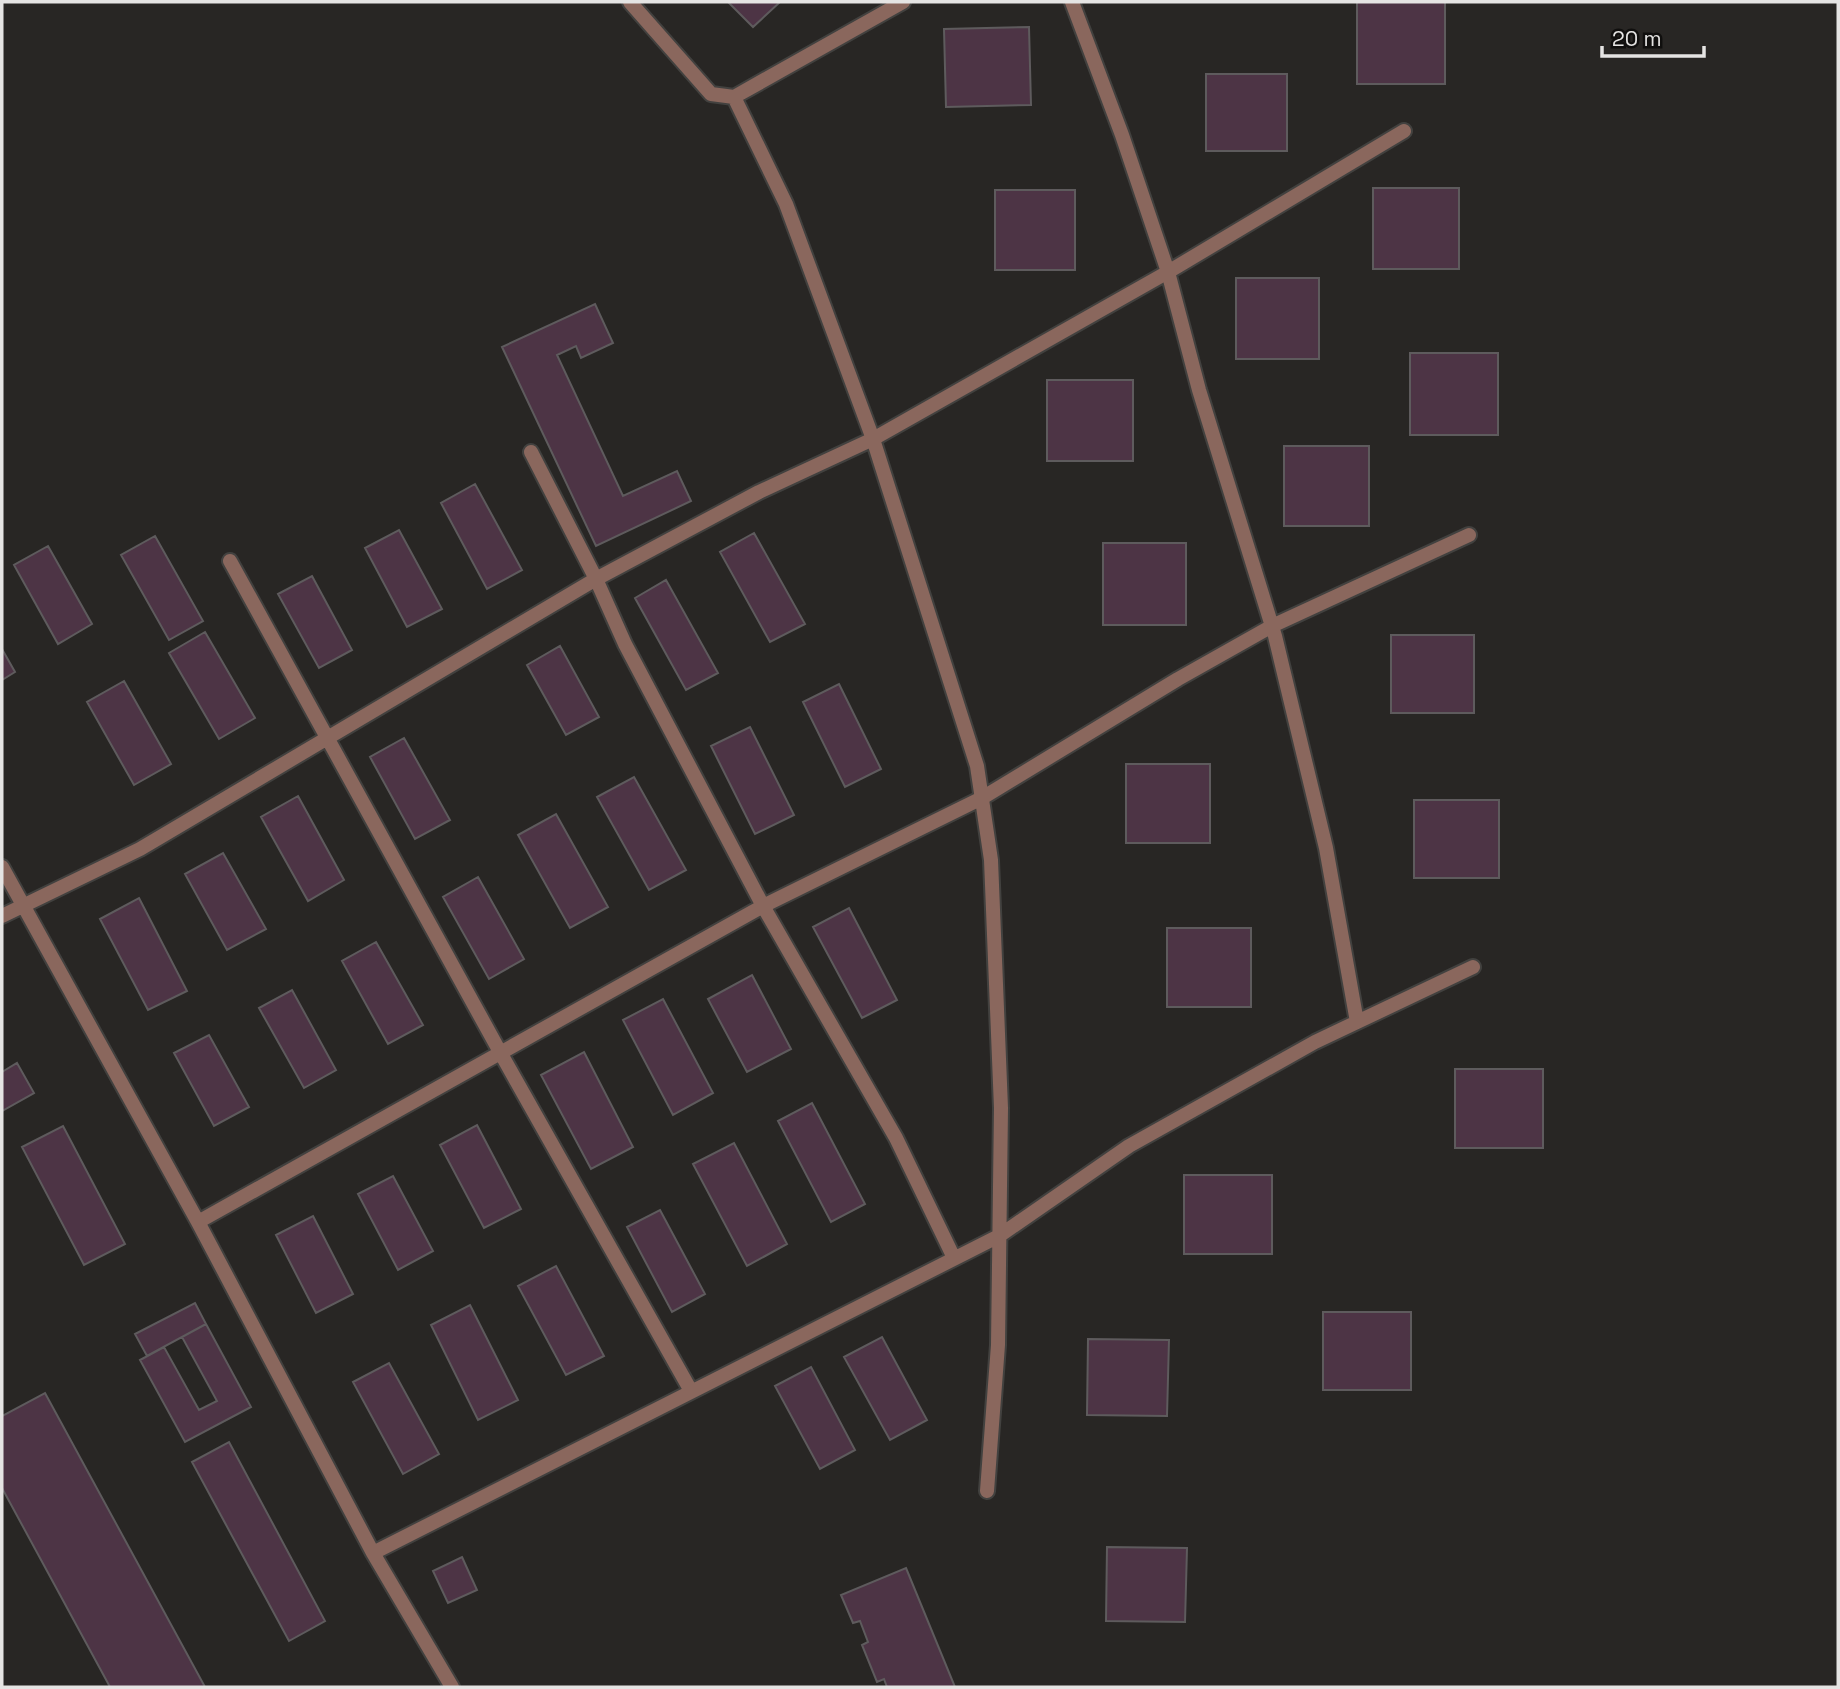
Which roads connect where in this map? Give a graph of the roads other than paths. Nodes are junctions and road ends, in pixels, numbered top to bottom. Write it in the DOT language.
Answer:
graph roads {
  1 [pos="630,2"];
  2 [pos="902,2"];
  3 [pos="1072,2"];
  4 [pos="734,97"];
  5 [pos="1404,131"];
  6 [pos="1168,271"];
  7 [pos="873,439"];
  8 [pos="531,452"];
  9 [pos="1468,535"];
  10 [pos="230,561"];
  11 [pos="596,579"];
  12 [pos="1272,626"];
  13 [pos="328,737"];
  14 [pos="982,797"];
  15 [pos="2,867"];
  16 [pos="24,906"];
  17 [pos="763,906"];
  18 [pos="2,916"];
  19 [pos="1473,967"];
  20 [pos="1357,1022"];
  21 [pos="500,1052"];
  22 [pos="198,1222"];
  23 [pos="999,1236"];
  24 [pos="954,1258"];
  25 [pos="691,1391"];
  26 [pos="986,1491"];
  27 [pos="373,1553"];
  28 [pos="452,1687"];
  1 -- 4 [label="street"];
  2 -- 4 [label="street"];
  3 -- 6 [label="street"];
  4 -- 7 [label="street"];
  5 -- 6 [label="street"];
  6 -- 7 [label="street"];
  6 -- 12 [label="street"];
  7 -- 11 [label="street"];
  7 -- 14 [label="street"];
  8 -- 11 [label="street"];
  9 -- 12 [label="street"];
  10 -- 13 [label="street"];
  11 -- 13 [label="street"];
  11 -- 17 [label="street"];
  12 -- 14 [label="street"];
  12 -- 20 [label="street"];
  13 -- 16 [label="street"];
  13 -- 21 [label="street"];
  14 -- 17 [label="street"];
  14 -- 23 [label="street"];
  15 -- 16 [label="street"];
  16 -- 18 [label="street"];
  16 -- 22 [label="street"];
  17 -- 21 [label="street"];
  17 -- 24 [label="street"];
  19 -- 20 [label="street"];
  20 -- 23 [label="street"];
  21 -- 22 [label="street"];
  21 -- 25 [label="street"];
  22 -- 27 [label="street"];
  23 -- 24 [label="street"];
  23 -- 26 [label="street"];
  24 -- 25 [label="street"];
  25 -- 27 [label="street"];
  27 -- 28 [label="street"];
}
